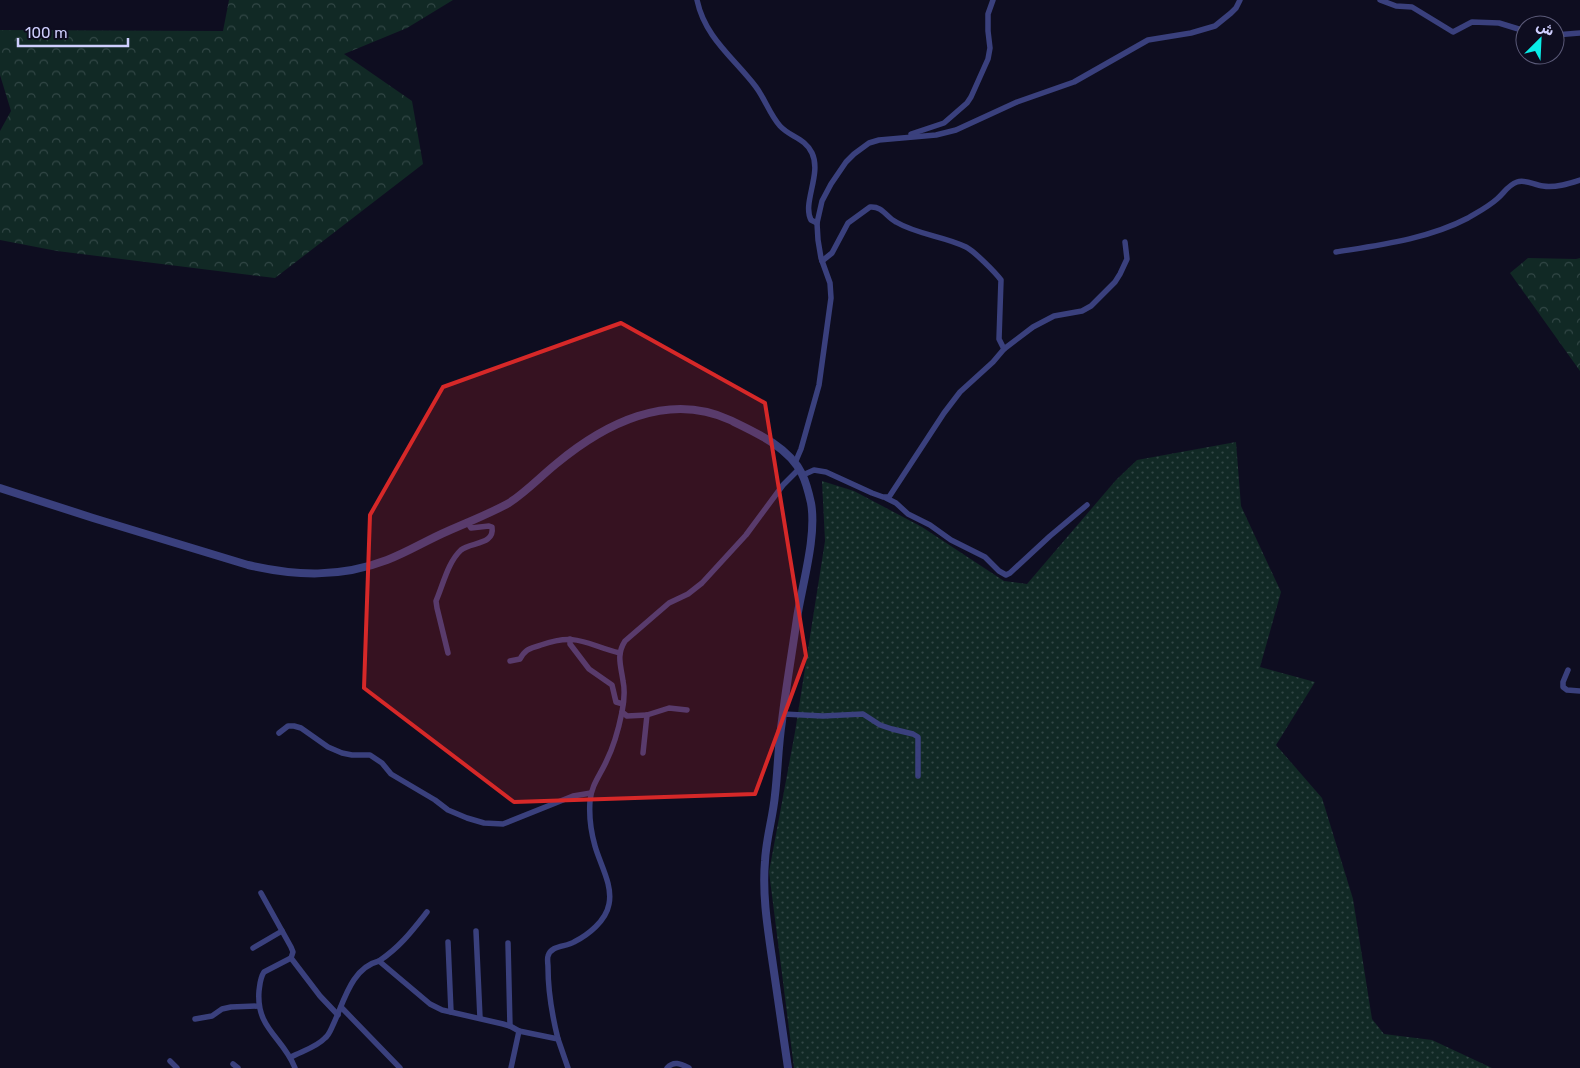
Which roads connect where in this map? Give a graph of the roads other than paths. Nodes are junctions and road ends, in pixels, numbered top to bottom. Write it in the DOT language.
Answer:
graph roads {
  1 [pos="697,0"];
  2 [pos="993,0"];
  3 [pos="1240,0"];
  4 [pos="1380,0"];
  5 [pos="1515,28"];
  6 [pos="1580,33"];
  7 [pos="1565,34"];
  8 [pos="899,137"];
  9 [pos="1580,180"];
  10 [pos="817,223"];
  11 [pos="1125,242"];
  12 [pos="1336,252"];
  13 [pos="822,261"];
  14 [pos="1004,349"];
  15 [pos="799,469"];
  16 [pos="0,488"];
  17 [pos="886,498"];
  18 [pos="1087,505"];
  19 [pos="468,522"];
  20 [pos="570,638"];
  21 [pos="448,653"];
  22 [pos="620,653"];
  23 [pos="510,662"];
  24 [pos="1568,670"];
  25 [pos="1580,691"];
  26 [pos="623,704"];
  27 [pos="687,710"];
  28 [pos="622,712"];
  29 [pos="783,714"];
  30 [pos="647,715"];
  31 [pos="279,733"];
  32 [pos="643,753"];
  33 [pos="918,776"];
  34 [pos="591,793"];
  35 [pos="261,893"];
  36 [pos="428,912"];
  37 [pos="282,931"];
  38 [pos="476,931"];
  39 [pos="448,942"];
  40 [pos="508,943"];
  41 [pos="253,948"];
  42 [pos="291,958"];
  43 [pos="379,960"];
  44 [pos="259,1006"];
  45 [pos="341,1007"];
  46 [pos="451,1012"];
  47 [pos="338,1015"];
  48 [pos="480,1018"];
  49 [pos="195,1019"];
  50 [pos="510,1026"];
  51 [pos="519,1031"];
  52 [pos="558,1039"];
  53 [pos="291,1057"];
  54 [pos="170,1061"];
  55 [pos="177,1068"];
  56 [pos="295,1068"];
  57 [pos="400,1068"];
  58 [pos="511,1068"];
  59 [pos="568,1068"];
  60 [pos="667,1068"];
  61 [pos="689,1068"];
  62 [pos="788,1068"];
  1 -- 10 [label="street"];
  2 -- 8 [label="street"];
  3 -- 8 [label="street"];
  4 -- 5 [label="street"];
  6 -- 7 [label="street"];
  8 -- 10 [label="street"];
  9 -- 12 [label="street"];
  10 -- 13 [label="street"];
  11 -- 14 [label="street"];
  13 -- 14 [label="street"];
  13 -- 15 [label="street"];
  14 -- 17 [label="street"];
  15 -- 17 [label="street"];
  15 -- 19 [label="street"];
  15 -- 22 [label="street"];
  15 -- 29 [label="street"];
  16 -- 19 [label="street"];
  17 -- 18 [label="street"];
  19 -- 21 [label="street"];
  20 -- 22 [label="street"];
  20 -- 23 [label="street"];
  20 -- 26 [label="street"];
  22 -- 26 [label="street"];
  24 -- 25 [label="street"];
  26 -- 28 [label="street"];
  27 -- 30 [label="street"];
  28 -- 30 [label="street"];
  28 -- 34 [label="street"];
  29 -- 33 [label="street"];
  29 -- 62 [label="street"];
  30 -- 32 [label="street"];
  31 -- 34 [label="street"];
  34 -- 52 [label="street"];
  35 -- 37 [label="street"];
  36 -- 43 [label="street"];
  37 -- 41 [label="street"];
  37 -- 42 [label="street"];
  38 -- 48 [label="street"];
  39 -- 46 [label="street"];
  40 -- 50 [label="street"];
  42 -- 44 [label="street"];
  42 -- 47 [label="street"];
  43 -- 45 [label="street"];
  43 -- 46 [label="street"];
  44 -- 49 [label="street"];
  44 -- 53 [label="street"];
  45 -- 47 [label="street"];
  45 -- 57 [label="street"];
  46 -- 48 [label="street"];
  47 -- 53 [label="street"];
  48 -- 50 [label="street"];
  50 -- 51 [label="street"];
  51 -- 52 [label="street"];
  51 -- 58 [label="street"];
  52 -- 59 [label="street"];
  53 -- 56 [label="street"];
  54 -- 55 [label="street"];
  60 -- 61 [label="street"];
}
